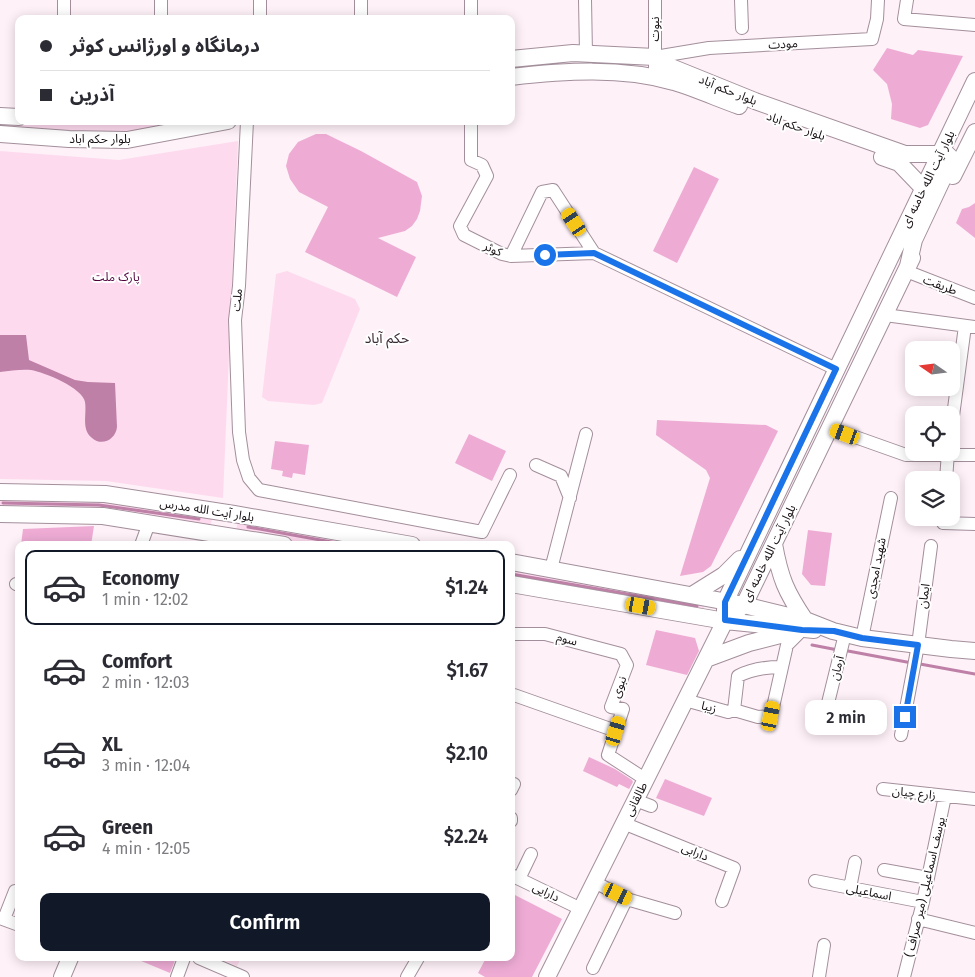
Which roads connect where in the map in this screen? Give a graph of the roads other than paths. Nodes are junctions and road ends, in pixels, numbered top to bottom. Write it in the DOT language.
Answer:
graph roads {
  1 [pos="64,0"];
  2 [pos="161,0"];
  3 [pos="260,0"];
  4 [pos="361,0"];
  5 [pos="471,0"];
  6 [pos="585,0"];
  7 [pos="656,0"];
  8 [pos="741,0"];
  9 [pos="878,0"];
  10 [pos="908,0"];
  11 [pos="64,15"];
  12 [pos="161,15"];
  13 [pos="260,15"];
  14 [pos="361,15"];
  15 [pos="471,15"];
  16 [pos="975,25"];
  17 [pos="742,28"];
  18 [pos="586,53"];
  19 [pos="655,57"];
  20 [pos="515,59"];
  21 [pos="515,77"];
  22 [pos="655,78"];
  23 [pos="975,81"];
  24 [pos="0,116"];
  25 [pos="15,117"];
  26 [pos="207,125"];
  27 [pos="247,125"];
  28 [pos="471,125"];
  29 [pos="975,132"];
  30 [pos="0,134"];
  31 [pos="940,153"];
  32 [pos="923,188"];
  33 [pos="594,253"];
  34 [pos="511,256"];
  35 [pos="907,269"];
  36 [pos="975,298"];
  37 [pos="885,315"];
  38 [pos="970,327"];
  39 [pos="836,369"];
  40 [pos="956,406"];
  41 [pos="830,428"];
  42 [pos="586,434"];
  43 [pos="960,454"];
  44 [pos="905,455"];
  45 [pos="975,455"];
  46 [pos="536,464"];
  47 [pos="510,475"];
  48 [pos="0,492"];
  49 [pos="570,498"];
  50 [pos="891,498"];
  51 [pos="228,513"];
  52 [pos="0,514"];
  53 [pos="764,519"];
  54 [pos="960,522"];
  55 [pos="150,523"];
  56 [pos="782,524"];
  57 [pos="975,524"];
  58 [pos="219,539"];
  59 [pos="143,541"];
  60 [pos="241,541"];
  61 [pos="389,541"];
  62 [pos="774,544"];
  63 [pos="931,546"];
  64 [pos="750,548"];
  65 [pos="515,563"];
  66 [pos="551,570"];
  67 [pos="515,585"];
  68 [pos="692,595"];
  69 [pos="725,602"];
  70 [pos="744,605"];
  71 [pos="725,620"];
  72 [pos="804,625"];
  73 [pos="839,633"];
  74 [pos="515,634"];
  75 [pos="862,638"];
  76 [pos="780,641"];
  77 [pos="918,645"];
  78 [pos="975,651"];
  79 [pos="621,654"];
  80 [pos="706,659"];
  81 [pos="781,667"];
  82 [pos="515,695"];
  83 [pos="685,700"];
  84 [pos="828,702"];
  85 [pos="734,710"];
  86 [pos="616,731"];
  87 [pos="901,735"];
  88 [pos="645,779"];
  89 [pos="883,789"];
  90 [pos="945,796"];
  91 [pos="975,799"];
  92 [pos="635,800"];
  93 [pos="651,806"];
  94 [pos="624,823"];
  95 [pos="532,854"];
  96 [pos="855,862"];
  97 [pos="884,870"];
  98 [pos="515,877"];
  99 [pos="928,878"];
  100 [pos="815,881"];
  101 [pos="594,882"];
  102 [pos="850,888"];
  103 [pos="15,893"];
  104 [pos="627,898"];
  105 [pos="722,901"];
  106 [pos="922,902"];
  107 [pos="581,909"];
  108 [pos="675,913"];
  109 [pos="2,918"];
  110 [pos="918,919"];
  111 [pos="15,923"];
  112 [pos="975,932"];
  113 [pos="824,945"];
  114 [pos="69,961"];
  115 [pos="183,961"];
  116 [pos="206,961"];
  117 [pos="416,961"];
  118 [pos="593,968"];
  119 [pos="240,976"];
  120 [pos="62,977"];
  121 [pos="177,977"];
  122 [pos="407,977"];
  123 [pos="547,977"];
  124 [pos="819,977"];
  125 [pos="904,977"];
  1 -- 11 [label="street"];
  2 -- 12 [label="street"];
  3 -- 13 [label="street"];
  4 -- 14 [label="street"];
  5 -- 15 [label="street"];
  6 -- 18 [label="street"];
  7 -- 19 [label="street, نبوت"];
  8 -- 17 [label="street"];
  9 -- 19 [label="street, مودت"];
  10 -- 16 [label="street"];
  18 -- 19 [label="main road, بلوار حکم آباد"];
  18 -- 20 [label="main road, بلوار حکم آباد"];
  19 -- 22 [label="street, نبوت"];
  19 -- 31 [label="main road, بلوار حکم آباد"];
  21 -- 22 [label="main road, بلوار حکم اباد"];
  22 -- 32 [label="main road, بلوار حکم اباد"];
  23 -- 31 [label="main road, بلوار آیت الله خامنه ای"];
  24 -- 25 [label="main road"];
  26 -- 30 [label="main road, بلوار حکم اباد"];
  27 -- 47 [label="street, ملت"];
  28 -- 34 [label="street, کوثر"];
  29 -- 35 [label="main road, بلوار آیت الله خامنه ای"];
  31 -- 32 [label="main road, بلوار آیت الله خامنه ای"];
  31 -- 35 [label="main road"];
  32 -- 39 [label="main road, بلوار آیت الله خامنه ای"];
  33 -- 34 [label="street, کوثر"];
  33 -- 34 [label="street"];
  33 -- 39 [label="street, کوثر"];
  35 -- 36 [label="street, طریقت"];
  35 -- 37 [label="main road, بلوار آیت الله خامنه ای"];
  37 -- 38 [label="street"];
  37 -- 41 [label="main road, بلوار آیت الله خامنه ای"];
  38 -- 40 [label="street"];
  39 -- 53 [label="main road, بلوار آیت الله خامنه ای"];
  41 -- 44 [label="street"];
  41 -- 56 [label="main road, بلوار آیت الله خامنه ای"];
  42 -- 49 [label="street"];
  43 -- 45 [label="street"];
  46 -- 49 [label="street"];
  48 -- 51 [label="main road, بلوار آیت الله مدرس"];
  49 -- 66 [label="street"];
  50 -- 75 [label="street, شهید امجدی"];
  51 -- 58 [label="main road"];
  51 -- 61 [label="main road, بلوار آیت الله مدرس"];
  52 -- 55 [label="main road, بلوار آیت الله مدرس"];
  53 -- 56 [label="main road"];
  53 -- 64 [label="main road, بلوار آیت الله خامنه ای"];
  54 -- 57 [label="street"];
  55 -- 58 [label="main road, بلوار آیت الله مدرس"];
  55 -- 59 [label="street"];
  56 -- 62 [label="main road, بلوار آیت الله خامنه ای"];
  58 -- 60 [label="main road, بلوار آیت الله مدرس"];
  62 -- 70 [label="main road, بلوار آیت الله خامنه ای"];
  62 -- 72 [label="main road"];
  63 -- 77 [label="street, ایمان"];
  64 -- 68 [label="main road"];
  64 -- 69 [label="main road, بلوار آیت الله خامنه ای"];
  65 -- 66 [label="main road"];
  66 -- 68 [label="main road"];
  67 -- 71 [label="main road"];
  68 -- 69 [label="main road"];
  69 -- 70 [label="main road"];
  69 -- 71 [label="main road, بلوار آیت الله خامنه ای"];
  70 -- 71 [label="main road, بلوار آیت الله خامنه ای"];
  70 -- 72 [label="main road"];
  71 -- 72 [label="main road"];
  71 -- 80 [label="main road, طالقانی"];
  72 -- 73 [label="main road"];
  72 -- 76 [label="main road"];
  73 -- 75 [label="main road"];
  73 -- 84 [label="street, آرمان"];
  74 -- 79 [label="street, سوم"];
  75 -- 77 [label="main road"];
  76 -- 80 [label="main road"];
  76 -- 81 [label="street"];
  77 -- 78 [label="main road"];
  77 -- 87 [label="street, ایمان"];
  79 -- 86 [label="street, نبوی"];
  80 -- 83 [label="main road, طالقانی"];
  81 -- 85 [label="street"];
  81 -- 85 [label="street, زیبا"];
  82 -- 86 [label="street"];
  83 -- 85 [label="street, زیبا"];
  83 -- 88 [label="main road, طالقانی"];
  86 -- 88 [label="street, نبوی"];
  88 -- 92 [label="main road, طالقانی"];
  89 -- 90 [label="street, زارع چیان"];
  90 -- 91 [label="street, زارع چیان"];
  90 -- 99 [label="street, یوسف اسماعیلی (میر صراف )"];
  92 -- 93 [label="street"];
  92 -- 94 [label="main road, طالقانی"];
  94 -- 101 [label="main road, طالقانی"];
  94 -- 105 [label="street, دارابی"];
  95 -- 98 [label="street"];
  96 -- 102 [label="street"];
  97 -- 99 [label="street"];
  98 -- 107 [label="street, دارایی"];
  99 -- 106 [label="street, یوسف اسماعیلی (میر صراف )"];
  100 -- 102 [label="street, اسماعیلی"];
  101 -- 104 [label="street"];
  101 -- 107 [label="main road, طالقانی"];
  102 -- 106 [label="street, اسماعیلی"];
  103 -- 109 [label="street"];
  104 -- 108 [label="street"];
  104 -- 118 [label="street"];
  106 -- 110 [label="street, یوسف اسماعیلی (میر صراف )"];
  107 -- 123 [label="main road, طالقانی"];
  109 -- 111 [label="street"];
  110 -- 112 [label="street"];
  110 -- 125 [label="street, یوسف اسماعیلی (میر صراف )"];
  113 -- 124 [label="street"];
  114 -- 120 [label="main road"];
  115 -- 121 [label="street"];
  116 -- 119 [label="street"];
  117 -- 122 [label="street"];
}
